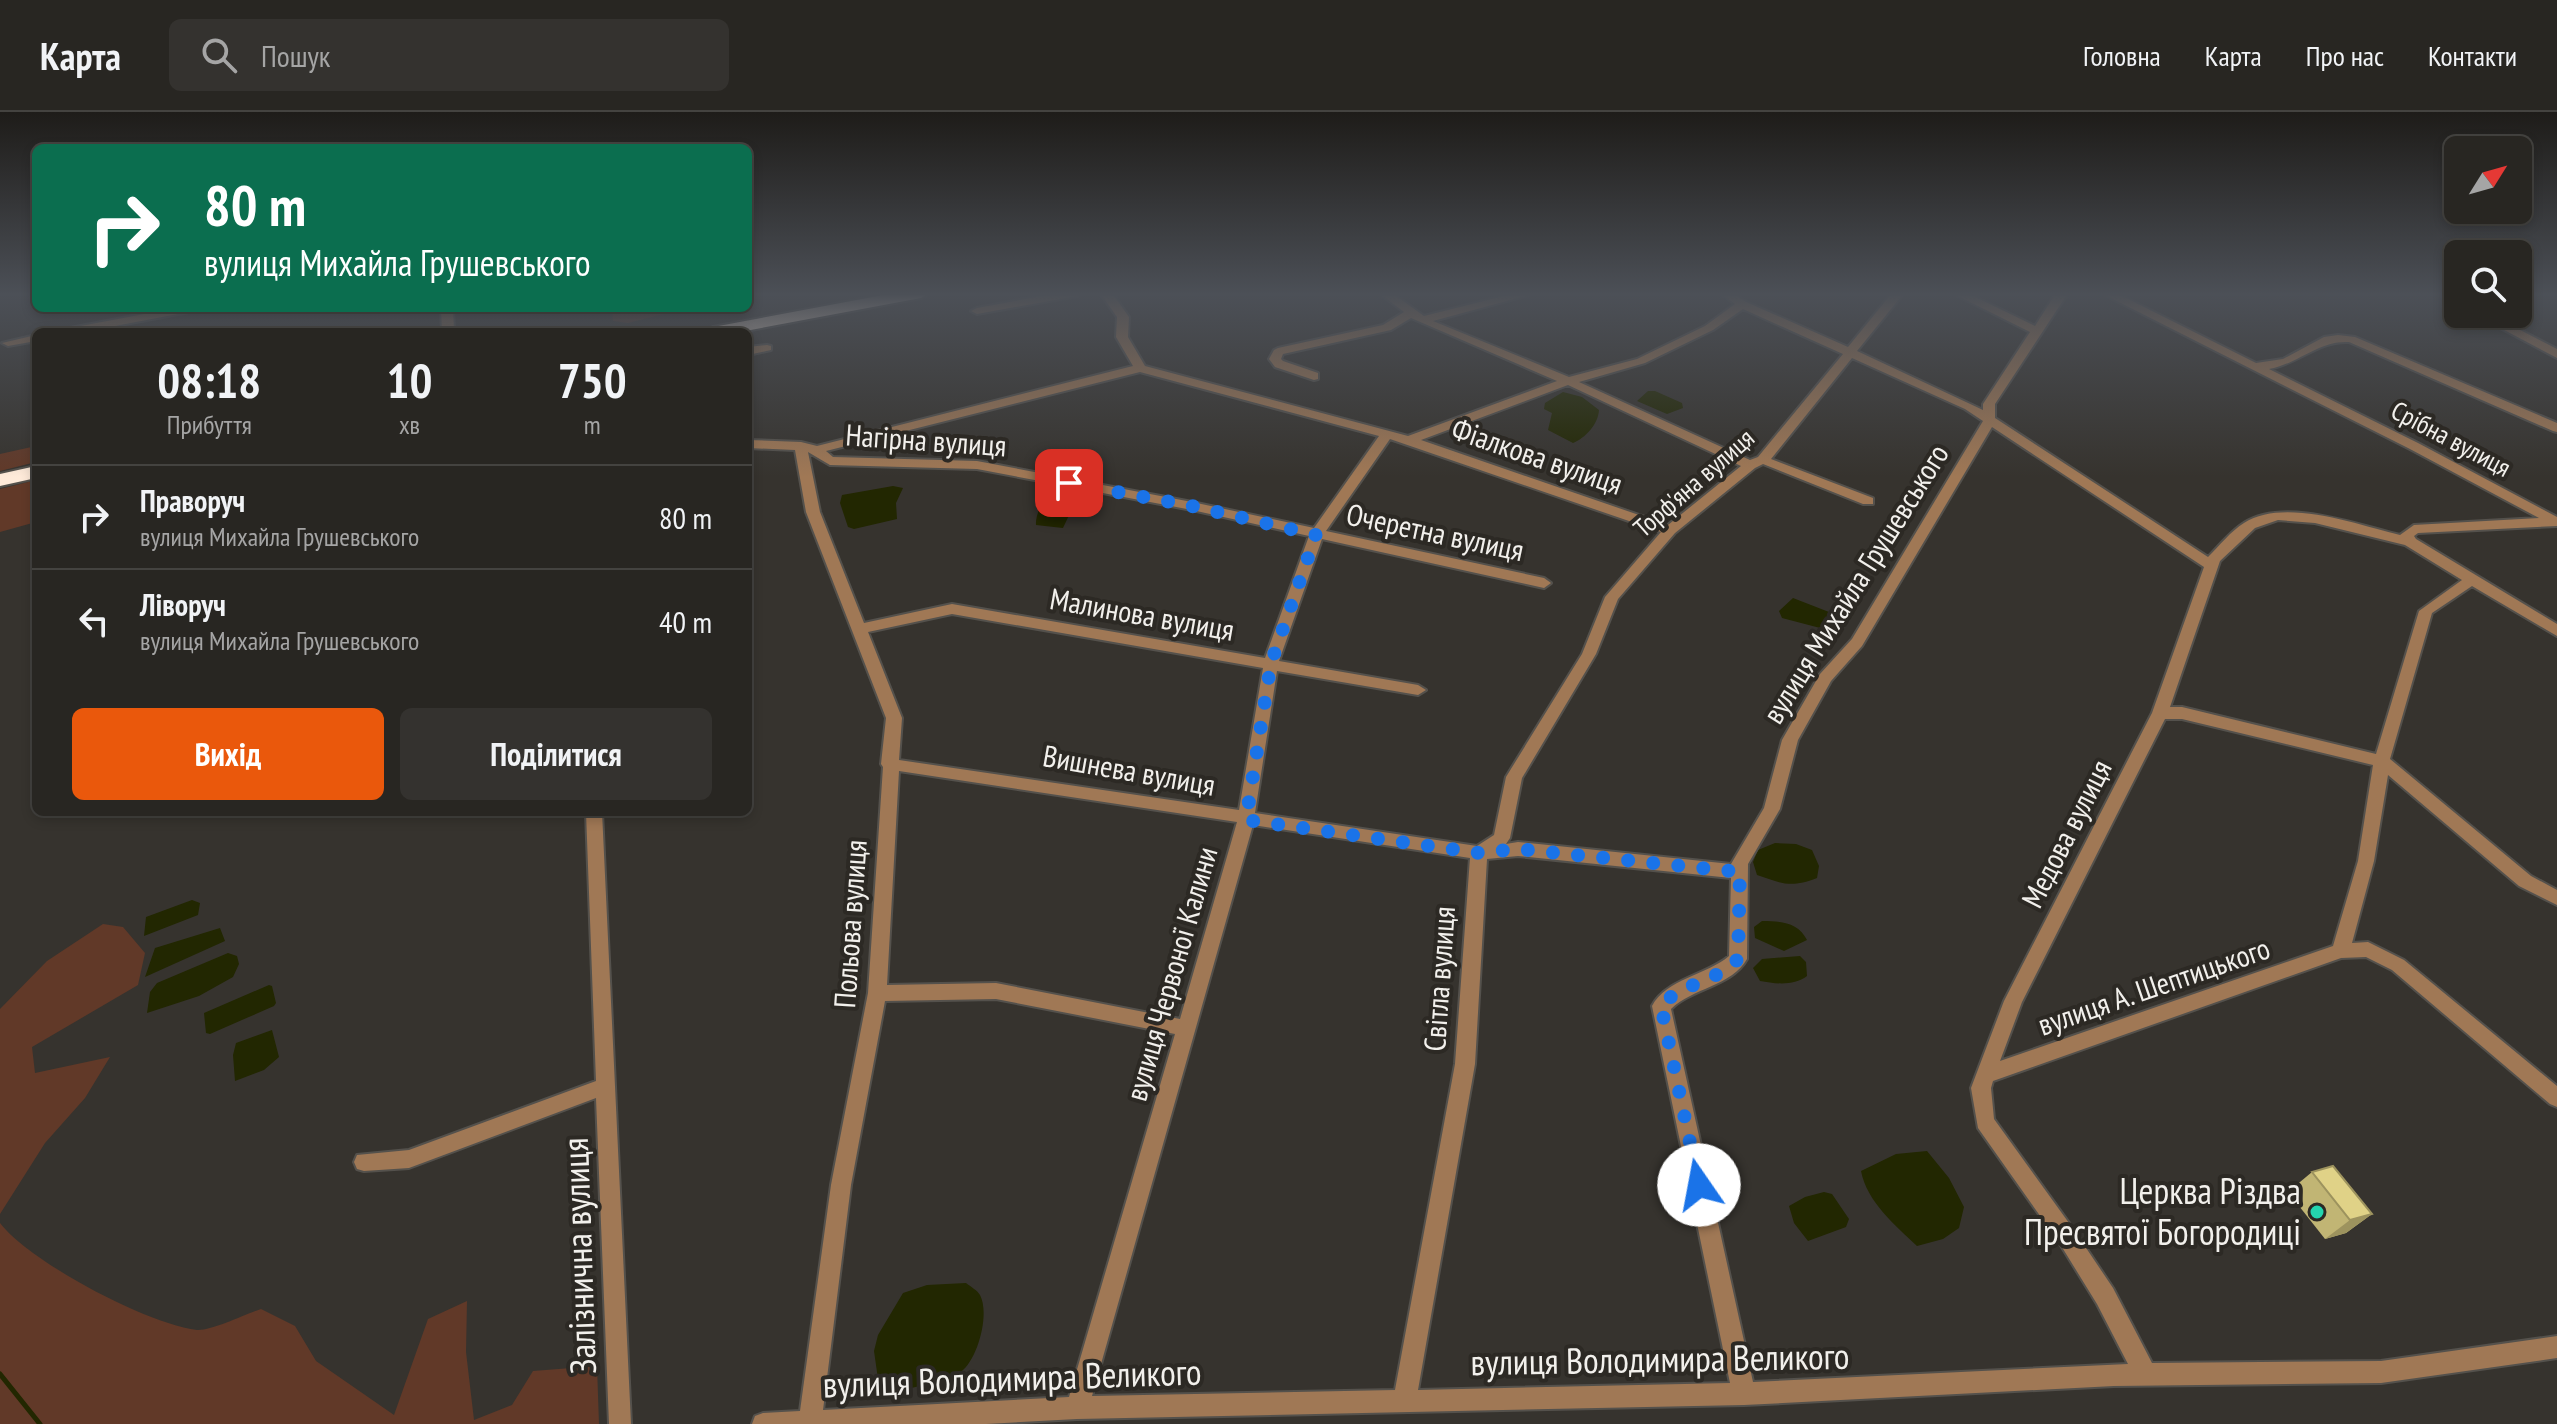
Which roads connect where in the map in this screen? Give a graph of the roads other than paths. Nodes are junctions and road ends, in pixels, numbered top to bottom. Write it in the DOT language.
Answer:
graph roads {
  1 [pos="1132,354"];
  2 [pos="1277,354"];
  3 [pos="1504,354"];
  4 [pos="1655,354"];
  5 [pos="1845,354"];
  6 [pos="1852,354"];
  7 [pos="2022,354"];
  8 [pos="2232,354"];
  9 [pos="2305,354"];
  10 [pos="2386,354"];
  11 [pos="2256,366"];
  12 [pos="1140,368"];
  13 [pos="1314,376"];
  14 [pos="1568,381"];
  15 [pos="1989,421"];
  16 [pos="2557,428"];
  17 [pos="1387,434"];
  18 [pos="1409,440"];
  19 [pos="752,444"];
  20 [pos="809,448"];
  21 [pos="1763,460"];
  22 [pos="1750,465"];
  23 [pos="32,473"];
  24 [pos="0,480"];
  25 [pos="1868,501"];
  26 [pos="2556,522"];
  27 [pos="1670,530"];
  28 [pos="1316,535"];
  29 [pos="2410,542"];
  30 [pos="2211,565"];
  31 [pos="2473,579"];
  32 [pos="1544,583"];
  33 [pos="859,629"];
  34 [pos="2557,631"];
  35 [pos="1271,663"];
  36 [pos="1418,690"];
  37 [pos="2160,713"];
  38 [pos="2382,761"];
  39 [pos="889,764"];
  40 [pos="594,816"];
  41 [pos="1246,820"];
  42 [pos="1479,853"];
  43 [pos="1740,872"];
  44 [pos="2557,898"];
  45 [pos="2341,951"];
  46 [pos="877,993"];
  47 [pos="1186,1028"];
  48 [pos="1985,1075"];
  49 [pos="607,1085"];
  50 [pos="2557,1098"];
  51 [pos="364,1162"];
  52 [pos="2557,1347"];
  53 [pos="2146,1375"];
  54 [pos="1744,1394"];
  55 [pos="1405,1399"];
  56 [pos="1077,1408"];
  57 [pos="810,1419"];
  58 [pos="620,1424"];
  59 [pos="763,1424"];
  1 -- 12 [label="street"];
  2 -- 13 [label="street"];
  3 -- 14 [label="street"];
  4 -- 14 [label="street"];
  5 -- 21 [label="street, Торф'яна вулиця"];
  6 -- 15 [label="street"];
  7 -- 15 [label="street, вулиця Михайла Грушевського"];
  8 -- 11 [label="street, Срібна вулиця"];
  9 -- 11 [label="street"];
  10 -- 16 [label="street"];
  11 -- 26 [label="street, Срібна вулиця"];
  12 -- 17 [label="street, Фіалкова вулиця"];
  12 -- 20 [label="street"];
  14 -- 18 [label="street"];
  14 -- 22 [label="street"];
  15 -- 30 [label="street"];
  15 -- 43 [label="street, вулиця Михайла Грушевського"];
  17 -- 18 [label="street, Фіалкова вулиця"];
  17 -- 28 [label="street, вулиця Червоної Калини"];
  18 -- 27 [label="street, Фіалкова вулиця"];
  19 -- 20 [label="street"];
  20 -- 28 [label="street, Нагірна вулиця"];
  20 -- 33 [label="street, Польова вулиця"];
  21 -- 22 [label="street, Торф'яна вулиця"];
  21 -- 25 [label="street"];
  22 -- 27 [label="street, Торф'яна вулиця"];
  23 -- 24 [label="highway"];
  26 -- 29 [label="street"];
  27 -- 42 [label="street, Торф'яна вулиця"];
  28 -- 32 [label="street, Очеретна вулиця"];
  28 -- 35 [label="street, вулиця Червоної Калини"];
  29 -- 30 [label="street, Медова вулиця"];
  29 -- 31 [label="street, Медова вулиця"];
  30 -- 37 [label="street, Медова вулиця"];
  31 -- 34 [label="street, Медова вулиця"];
  31 -- 38 [label="street"];
  33 -- 35 [label="street, Малинова вулиця"];
  33 -- 39 [label="street, Польова вулиця"];
  35 -- 36 [label="street, Малинова вулиця"];
  35 -- 41 [label="street, вулиця Червоної Калини"];
  37 -- 38 [label="street"];
  37 -- 48 [label="street, Медова вулиця"];
  38 -- 44 [label="street"];
  38 -- 45 [label="street"];
  39 -- 41 [label="street, Вишнева вулиця"];
  39 -- 46 [label="street, Польова вулиця"];
  40 -- 49 [label="street, Залізнична вулиця"];
  41 -- 42 [label="street, Вишнева вулиця"];
  41 -- 47 [label="street, вулиця Червоної Калини"];
  42 -- 43 [label="street, Вишнева вулиця"];
  42 -- 55 [label="street, Світла вулиця"];
  43 -- 54 [label="street, вулиця Михайла Грушевського"];
  45 -- 48 [label="street, вулиця А. Шептицького"];
  45 -- 50 [label="street"];
  46 -- 47 [label="street"];
  46 -- 57 [label="street, Польова вулиця"];
  47 -- 56 [label="street, вулиця Червоної Калини"];
  48 -- 53 [label="street, Медова вулиця"];
  49 -- 51 [label="street, Залізнична вулиця"];
  49 -- 58 [label="street, Залізнична вулиця"];
  52 -- 53 [label="street, вулиця Володимира Великого"];
  53 -- 54 [label="street, вулиця Володимира Великого"];
  54 -- 55 [label="street, вулиця Володимира Великого"];
  55 -- 56 [label="street, вулиця Володимира Великого"];
  56 -- 57 [label="street, вулиця Володимира Великого"];
  57 -- 59 [label="street, вулиця Володимира Великого"];
}
